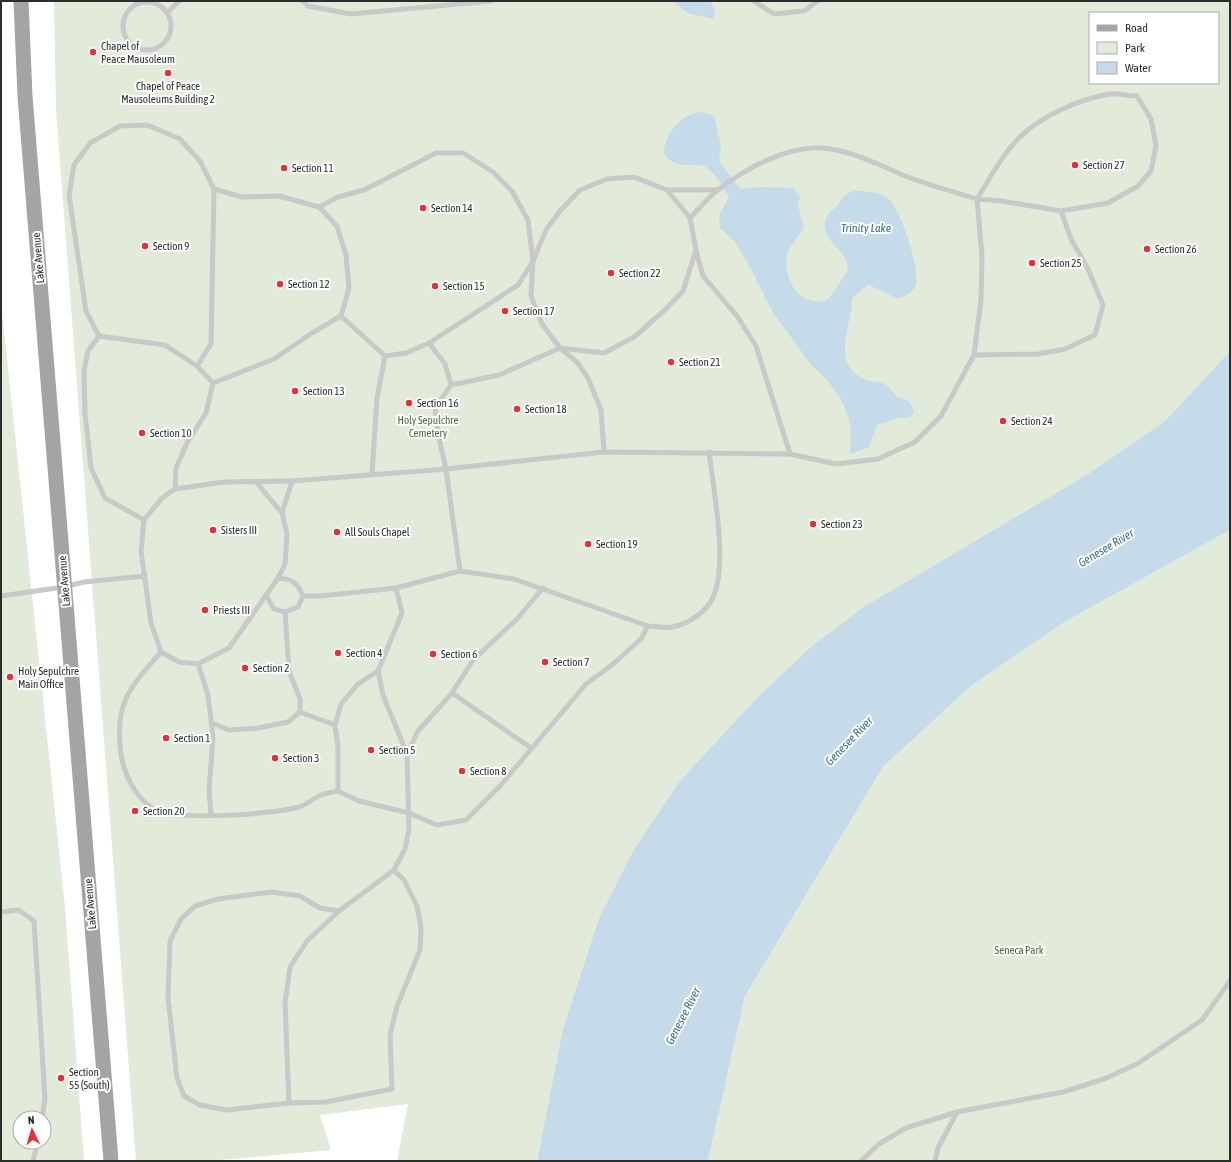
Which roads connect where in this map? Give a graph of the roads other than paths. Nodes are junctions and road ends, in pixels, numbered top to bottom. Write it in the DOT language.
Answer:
graph roads {
  1 [pos="21,1"];
  2 [pos="179,1"];
  3 [pos="303,1"];
  4 [pos="491,1"];
  5 [pos="754,1"];
  6 [pos="818,1"];
  7 [pos="168,13"];
  8 [pos="214,189"];
  9 [pos="667,190"];
  10 [pos="717,190"];
  11 [pos="977,199"];
  12 [pos="319,207"];
  13 [pos="1061,210"];
  14 [pos="690,218"];
  15 [pos="696,250"];
  16 [pos="533,261"];
  17 [pos="340,316"];
  18 [pos="99,336"];
  19 [pos="429,343"];
  20 [pos="560,348"];
  21 [pos="974,355"];
  22 [pos="385,356"];
  23 [pos="198,366"];
  24 [pos="213,383"];
  25 [pos="451,385"];
  26 [pos="604,452"];
  27 [pos="709,452"];
  28 [pos="790,454"];
  29 [pos="446,469"];
  30 [pos="372,474"];
  31 [pos="292,481"];
  32 [pos="256,482"];
  33 [pos="175,489"];
  34 [pos="282,513"];
  35 [pos="144,520"];
  36 [pos="460,572"];
  37 [pos="144,576"];
  38 [pos="278,578"];
  39 [pos="64,588"];
  40 [pos="396,588"];
  41 [pos="543,588"];
  42 [pos="1,596"];
  43 [pos="303,596"];
  44 [pos="267,597"];
  45 [pos="285,612"];
  46 [pos="648,626"];
  47 [pos="161,652"];
  48 [pos="198,664"];
  49 [pos="378,671"];
  50 [pos="452,693"];
  51 [pos="300,712"];
  52 [pos="212,723"];
  53 [pos="335,725"];
  54 [pos="531,748"];
  55 [pos="407,754"];
  56 [pos="338,791"];
  57 [pos="409,813"];
  58 [pos="211,814"];
  59 [pos="394,870"];
  60 [pos="338,911"];
  61 [pos="1,912"];
  62 [pos="1230,981"];
  63 [pos="289,1103"];
  64 [pos="43,1110"];
  65 [pos="957,1112"];
  66 [pos="37,1150"];
  67 [pos="33,1161"];
  68 [pos="111,1161"];
  69 [pos="861,1161"];
  70 [pos="935,1161"];
  1 -- 39 [label="main road, Lake Avenue"];
  2 -- 7 [label="lane"];
  3 -- 4 [label="lane"];
  5 -- 6 [label="lane"];
  7 -- 7 [label="lane"];
  8 -- 12 [label="lane"];
  8 -- 18 [label="lane"];
  8 -- 23 [label="lane"];
  9 -- 10 [label="lane"];
  9 -- 14 [label="lane"];
  9 -- 16 [label="lane"];
  10 -- 11 [label="lane"];
  10 -- 14 [label="lane"];
  11 -- 13 [label="lane"];
  11 -- 13 [label="lane"];
  11 -- 21 [label="lane"];
  12 -- 16 [label="lane"];
  12 -- 17 [label="lane"];
  13 -- 21 [label="lane"];
  14 -- 15 [label="lane"];
  15 -- 20 [label="lane"];
  15 -- 28 [label="lane"];
  16 -- 19 [label="lane"];
  16 -- 20 [label="lane"];
  17 -- 22 [label="lane"];
  17 -- 24 [label="lane"];
  18 -- 23 [label="lane"];
  18 -- 35 [label="lane"];
  19 -- 22 [label="lane"];
  19 -- 25 [label="lane"];
  20 -- 25 [label="lane"];
  20 -- 26 [label="lane"];
  21 -- 28 [label="lane"];
  22 -- 30 [label="lane"];
  23 -- 24 [label="lane"];
  24 -- 33 [label="lane"];
  25 -- 29 [label="lane"];
  26 -- 27 [label="lane"];
  26 -- 29 [label="lane"];
  27 -- 28 [label="lane"];
  27 -- 46 [label="lane"];
  29 -- 30 [label="lane"];
  29 -- 36 [label="lane"];
  30 -- 31 [label="lane"];
  31 -- 32 [label="lane"];
  31 -- 34 [label="lane"];
  32 -- 33 [label="lane"];
  32 -- 34 [label="lane"];
  33 -- 35 [label="lane"];
  34 -- 38 [label="lane"];
  35 -- 37 [label="lane"];
  36 -- 40 [label="lane"];
  36 -- 41 [label="lane"];
  37 -- 39 [label="lane"];
  37 -- 47 [label="lane"];
  38 -- 43 [label="lane"];
  38 -- 44 [label="lane"];
  39 -- 42 [label="lane"];
  39 -- 68 [label="main road, Lake Avenue"];
  40 -- 43 [label="lane"];
  40 -- 49 [label="lane"];
  41 -- 46 [label="lane"];
  41 -- 50 [label="lane"];
  43 -- 45 [label="lane"];
  44 -- 45 [label="lane"];
  44 -- 48 [label="lane"];
  45 -- 51 [label="lane"];
  46 -- 54 [label="lane"];
  47 -- 48 [label="lane"];
  47 -- 58 [label="lane"];
  48 -- 52 [label="lane"];
  49 -- 53 [label="lane"];
  49 -- 55 [label="lane"];
  50 -- 54 [label="lane"];
  50 -- 55 [label="lane"];
  51 -- 52 [label="lane"];
  51 -- 53 [label="lane"];
  52 -- 58 [label="lane"];
  53 -- 56 [label="lane"];
  54 -- 57 [label="lane"];
  55 -- 57 [label="lane"];
  56 -- 57 [label="lane"];
  56 -- 58 [label="lane"];
  57 -- 59 [label="lane"];
  59 -- 60 [label="lane"];
  59 -- 63 [label="lane"];
  60 -- 63 [label="lane"];
  60 -- 63 [label="lane"];
  61 -- 64 [label="lane"];
  62 -- 65 [label="lane"];
  65 -- 69 [label="lane"];
  65 -- 70 [label="lane"];
  66 -- 67 [label="lane"];
}
